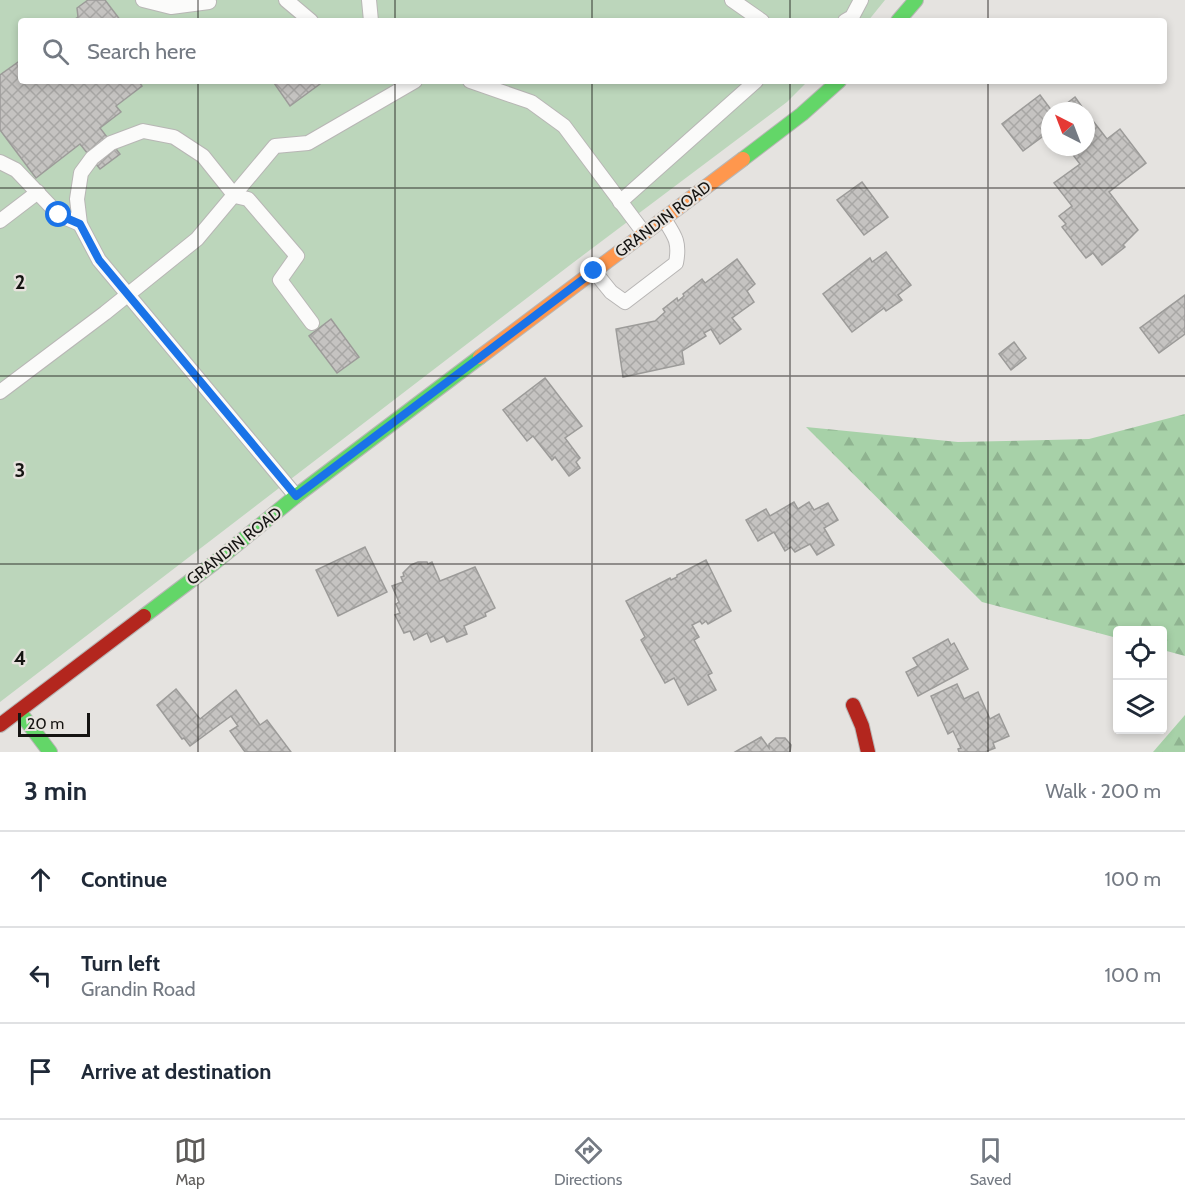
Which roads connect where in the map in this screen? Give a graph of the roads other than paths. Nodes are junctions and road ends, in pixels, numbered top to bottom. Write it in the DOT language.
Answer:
graph roads {
  1 [pos="143,0"];
  2 [pos="286,0"];
  3 [pos="369,0"];
  4 [pos="732,0"];
  5 [pos="861,0"];
  6 [pos="916,0"];
  7 [pos="209,2"];
  8 [pos="307,18"];
  9 [pos="371,18"];
  10 [pos="758,18"];
  11 [pos="850,18"];
  12 [pos="901,18"];
  13 [pos="410,84"];
  14 [pos="479,84"];
  15 [pos="753,84"];
  16 [pos="836,84"];
  17 [pos="0,162"];
  18 [pos="38,192"];
  19 [pos="235,196"];
  20 [pos="620,202"];
  21 [pos="664,218"];
  22 [pos="0,221"];
  23 [pos="80,224"];
  24 [pos="644,233"];
  25 [pos="594,271"];
  26 [pos="128,293"];
  27 [pos="312,323"];
  28 [pos="0,392"];
  29 [pos="296,496"];
  30 [pos="853,705"];
  31 [pos="19,711"];
  32 [pos="0,725"];
  33 [pos="50,752"];
  34 [pos="868,752"];
  1 -- 7 [label="lane"];
  2 -- 8 [label="lane"];
  3 -- 9 [label="lane"];
  4 -- 10 [label="lane"];
  5 -- 11 [label="lane"];
  6 -- 12 [label="street"];
  13 -- 19 [label="lane"];
  14 -- 20 [label="lane"];
  15 -- 20 [label="lane"];
  16 -- 21 [label="street, GRANDIN ROAD"];
  17 -- 18 [label="lane"];
  18 -- 22 [label="lane"];
  18 -- 23 [label="lane"];
  19 -- 23 [label="lane"];
  19 -- 26 [label="lane"];
  19 -- 27 [label="lane"];
  20 -- 24 [label="lane"];
  21 -- 24 [label="street, GRANDIN ROAD"];
  21 -- 25 [label="lane"];
  23 -- 26 [label="lane"];
  24 -- 25 [label="street, GRANDIN ROAD"];
  25 -- 29 [label="street, GRANDIN ROAD"];
  26 -- 28 [label="lane"];
  26 -- 29 [label="lane"];
  29 -- 31 [label="street, GRANDIN ROAD"];
  30 -- 34 [label="street"];
  31 -- 32 [label="street, GRANDIN ROAD"];
  31 -- 33 [label="street"];
}
